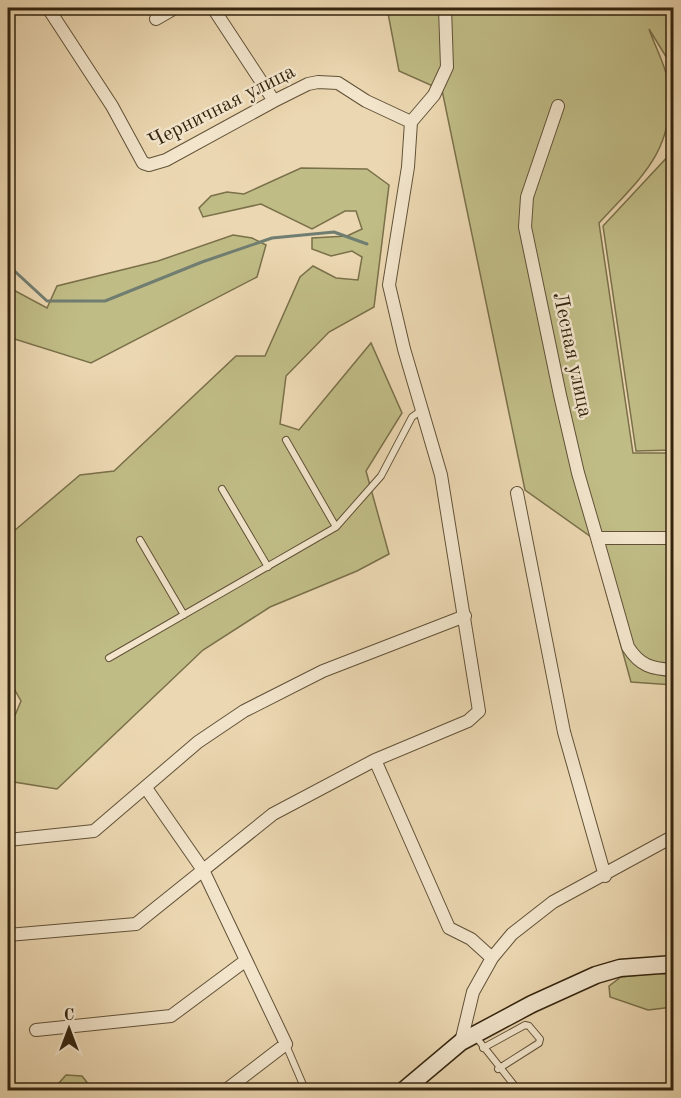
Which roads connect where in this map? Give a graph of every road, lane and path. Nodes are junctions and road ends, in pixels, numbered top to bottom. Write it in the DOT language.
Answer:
graph roads {
  1 [pos="48,8"];
  2 [pos="175,8"];
  3 [pos="213,8"];
  4 [pos="445,8"];
  5 [pos="156,19"];
  6 [pos="274,101"];
  7 [pos="558,106"];
  8 [pos="411,122"];
  9 [pos="422,410"];
  10 [pos="286,440"];
  11 [pos="222,489"];
  12 [pos="517,493"];
  13 [pos="336,527"];
  14 [pos="597,538"];
  15 [pos="674,538"];
  16 [pos="140,540"];
  17 [pos="267,567"];
  18 [pos="184,615"];
  19 [pos="465,616"];
  20 [pos="109,658"];
  21 [pos="674,670"];
  22 [pos="375,760"];
  23 [pos="146,788"];
  24 [pos="674,836"];
  25 [pos="8,840"];
  26 [pos="203,870"];
  27 [pos="605,876"];
  28 [pos="8,935"];
  29 [pos="492,958"];
  30 [pos="244,961"];
  31 [pos="674,964"];
  32 [pos="36,1030"];
  33 [pos="473,1041"];
  34 [pos="286,1044"];
  35 [pos="498,1069"];
  36 [pos="304,1087"];
  37 [pos="226,1090"];
  38 [pos="404,1090"];
  39 [pos="518,1090"];
  1 -- 6 [label="street, Черничная улица"];
  2 -- 5 [label="street"];
  3 -- 6 [label="street"];
  4 -- 8 [label="street"];
  6 -- 8 [label="street, Черничная улица"];
  7 -- 14 [label="street, Лесная улица"];
  8 -- 9 [label="street"];
  9 -- 13 [label="lane"];
  9 -- 19 [label="street"];
  10 -- 13 [label="lane"];
  11 -- 17 [label="lane"];
  12 -- 27 [label="street"];
  13 -- 17 [label="lane"];
  14 -- 15 [label="street"];
  14 -- 21 [label="street, Лесная улица"];
  16 -- 18 [label="lane"];
  17 -- 18 [label="lane"];
  18 -- 20 [label="lane"];
  19 -- 22 [label="street"];
  19 -- 23 [label="street"];
  22 -- 26 [label="street"];
  22 -- 29 [label="street"];
  23 -- 25 [label="street"];
  23 -- 26 [label="street"];
  24 -- 27 [label="street"];
  26 -- 28 [label="street"];
  26 -- 30 [label="street"];
  27 -- 29 [label="street"];
  29 -- 33 [label="street"];
  30 -- 32 [label="street"];
  30 -- 34 [label="street"];
  31 -- 33 [label="main road"];
  33 -- 35 [label="lane"];
  33 -- 35 [label="lane"];
  33 -- 38 [label="main road"];
  34 -- 36 [label="lane"];
  34 -- 37 [label="street"];
  35 -- 39 [label="lane"];
}
